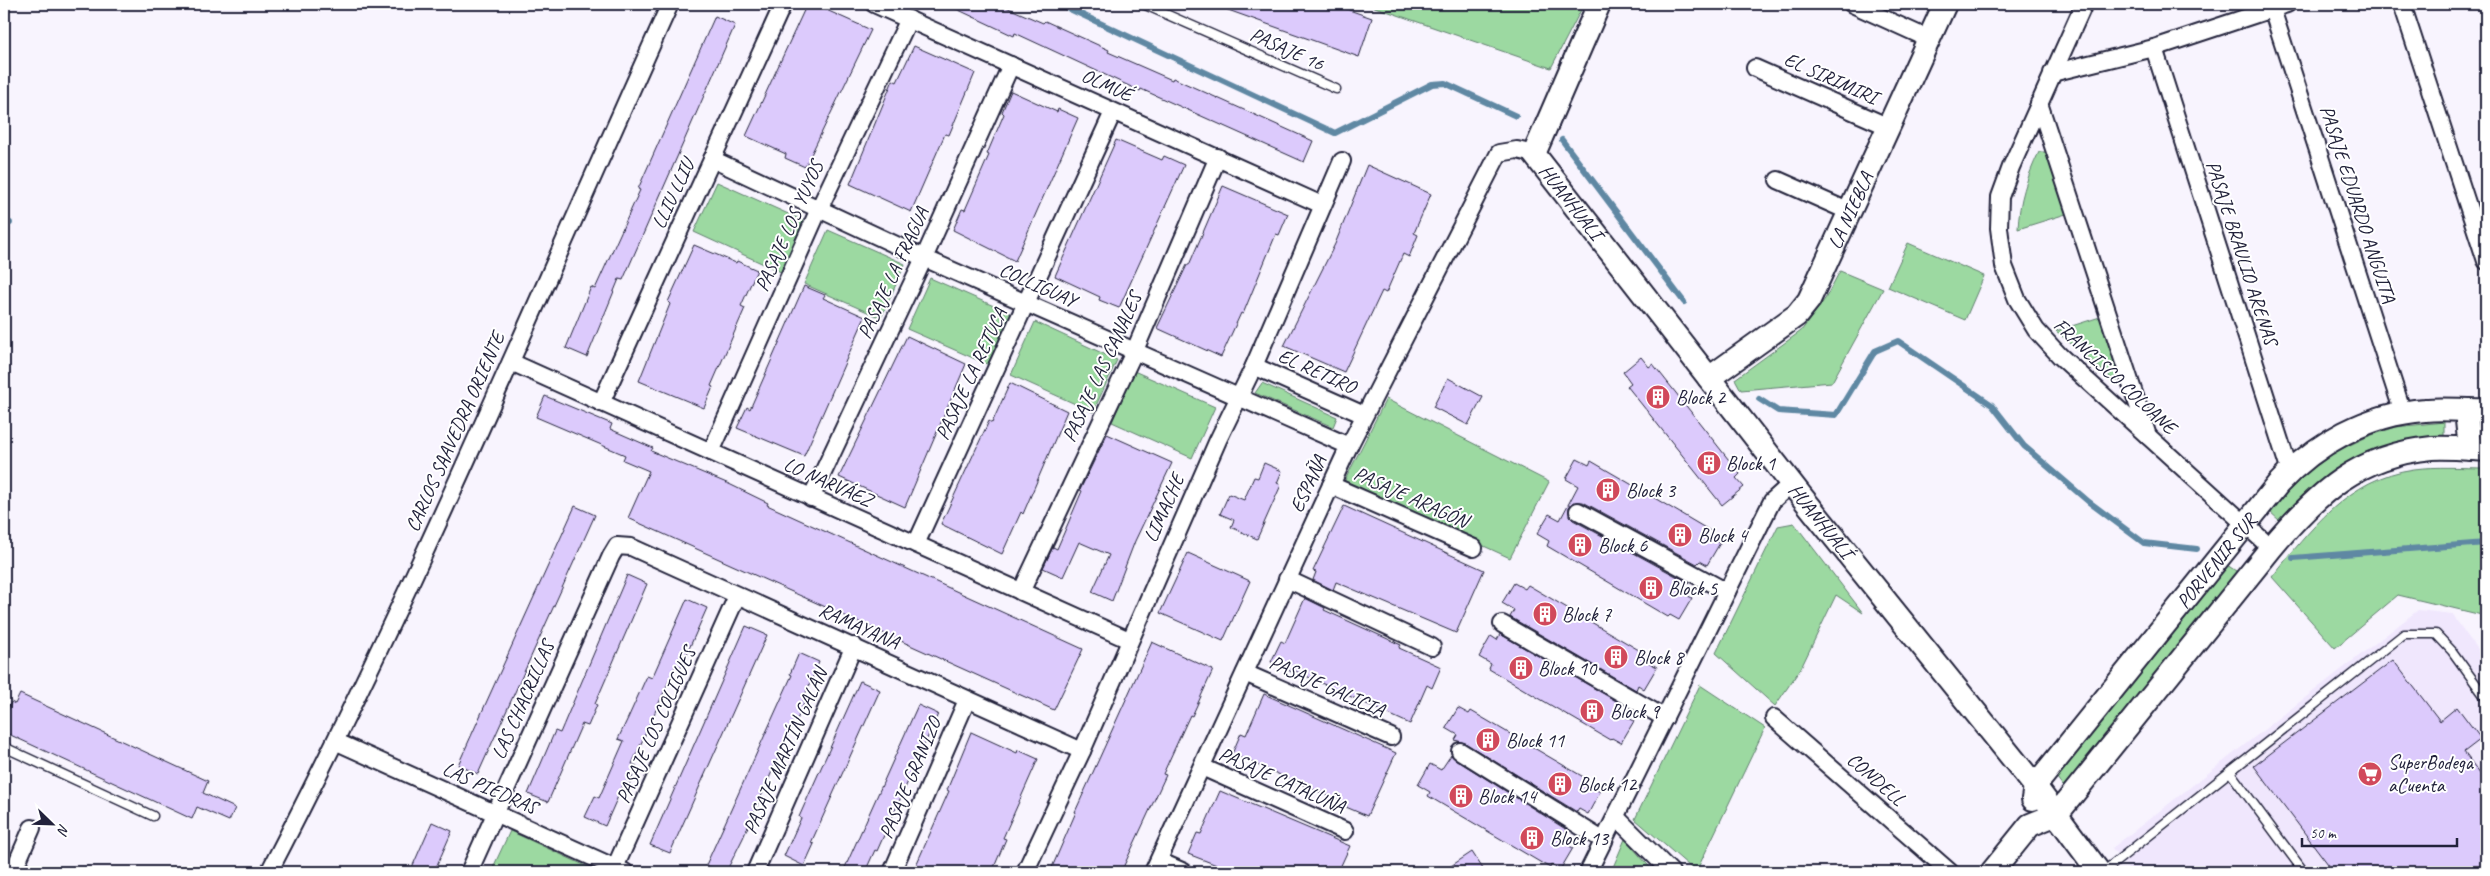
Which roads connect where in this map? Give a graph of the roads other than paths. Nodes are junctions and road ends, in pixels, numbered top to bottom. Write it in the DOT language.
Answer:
graph roads {
  1 [pos="670,4"];
  2 [pos="783,4"];
  3 [pos="874,4"];
  4 [pos="1143,4"];
  5 [pos="1599,4"];
  6 [pos="1852,4"];
  7 [pos="1945,4"];
  8 [pos="2084,4"];
  9 [pos="2402,4"];
  10 [pos="2279,6"];
  11 [pos="908,19"];
  12 [pos="1929,39"];
  13 [pos="2154,48"];
  14 [pos="1011,65"];
  15 [pos="1755,68"];
  16 [pos="2052,73"];
  17 [pos="1336,89"];
  18 [pos="2038,103"];
  19 [pos="1114,112"];
  20 [pos="1889,127"];
  21 [pos="1534,154"];
  22 [pos="1218,157"];
  23 [pos="712,159"];
  24 [pos="1342,161"];
  25 [pos="1778,180"];
  26 [pos="1322,204"];
  27 [pos="819,209"];
  28 [pos="1850,212"];
  29 [pos="924,258"];
  30 [pos="2486,261"];
  31 [pos="1027,303"];
  32 [pos="1135,350"];
  33 [pos="511,362"];
  34 [pos="1254,366"];
  35 [pos="1709,378"];
  36 [pos="1238,398"];
  37 [pos="601,403"];
  38 [pos="2476,410"];
  39 [pos="2403,413"];
  40 [pos="1364,415"];
  41 [pos="2149,438"];
  42 [pos="1348,446"];
  43 [pos="2478,449"];
  44 [pos="711,452"];
  45 [pos="2290,472"];
  46 [pos="1792,483"];
  47 [pos="1331,485"];
  48 [pos="811,498"];
  49 [pos="1578,512"];
  50 [pos="2244,526"];
  51 [pos="916,544"];
  52 [pos="617,546"];
  53 [pos="1474,548"];
  54 [pos="2271,548"];
  55 [pos="1287,579"];
  56 [pos="1021,592"];
  57 [pos="1727,592"];
  58 [pos="737,596"];
  59 [pos="1502,624"];
  60 [pos="1129,640"];
  61 [pos="854,646"];
  62 [pos="1432,647"];
  63 [pos="1246,673"];
  64 [pos="2486,698"];
  65 [pos="967,700"];
  66 [pos="1665,718"];
  67 [pos="1774,718"];
  68 [pos="1391,737"];
  69 [pos="337,742"];
  70 [pos="4,747"];
  71 [pos="1082,751"];
  72 [pos="1460,751"];
  73 [pos="1202,767"];
  74 [pos="2230,772"];
  75 [pos="2035,786"];
  76 [pos="496,814"];
  77 [pos="2057,814"];
  78 [pos="153,816"];
  79 [pos="1616,817"];
  80 [pos="2030,825"];
  81 [pos="32,828"];
  82 [pos="1345,832"];
  83 [pos="1604,841"];
  84 [pos="1156,866"];
  85 [pos="617,871"];
  86 [pos="13,872"];
  87 [pos="270,872"];
  88 [pos="469,872"];
  89 [pos="755,872"];
  90 [pos="892,872"];
  91 [pos="1025,872"];
  92 [pos="1184,872"];
  93 [pos="1588,872"];
  94 [pos="1671,872"];
  95 [pos="1950,872"];
  96 [pos="1992,872"];
  97 [pos="2099,872"];
  98 [pos="2103,872"];
  99 [pos="2304,872"];
  1 -- 33 [label="street, CARLOS SAAVEDRA ORIENTE"];
  2 -- 23 [label="street, LLIU LLIU"];
  3 -- 11 [label="street, OLMUÉ"];
  4 -- 17 [label="lane, PASAJE 16"];
  5 -- 21 [label="street, HUANHUALÍ"];
  6 -- 12 [label="street"];
  7 -- 12 [label="street, LA NIEBLA"];
  8 -- 16 [label="street, FRANCISCO COLOANE"];
  9 -- 30 [label="street"];
  10 -- 13 [label="street"];
  10 -- 39 [label="street, PASAJE EDUARDO ANGUITA"];
  11 -- 14 [label="street, OLMUÉ"];
  11 -- 27 [label="street, PASAJE LOS YUYOS"];
  12 -- 20 [label="street, LA NIEBLA"];
  13 -- 16 [label="street"];
  13 -- 45 [label="street, PASAJE BRAULIO ARENAS"];
  14 -- 19 [label="street, OLMUÉ"];
  14 -- 29 [label="street, PASAJE LA FRAGUA"];
  15 -- 20 [label="street, EL SIRIMIRI"];
  16 -- 18 [label="street, FRANCISCO COLOANE"];
  18 -- 41 [label="street"];
  18 -- 41 [label="street, FRANCISCO COLOANE"];
  19 -- 22 [label="street, OLMUÉ"];
  19 -- 31 [label="street, PASAJE LA RETUCA"];
  20 -- 28 [label="street, LA NIEBLA"];
  21 -- 35 [label="street, HUANHUALÍ"];
  21 -- 40 [label="street, ESPAÑA"];
  22 -- 26 [label="street, OLMUÉ"];
  22 -- 32 [label="street, PASAJE LAS CANALES"];
  23 -- 27 [label="street, COLLIGUAY"];
  23 -- 37 [label="street, LLIU LLIU"];
  24 -- 26 [label="street, LIMACHE"];
  25 -- 28 [label="street"];
  26 -- 34 [label="street, LIMACHE"];
  27 -- 29 [label="street, COLLIGUAY"];
  27 -- 44 [label="street, PASAJE LOS YUYOS"];
  28 -- 35 [label="street, LA NIEBLA"];
  29 -- 31 [label="street, COLLIGUAY"];
  29 -- 48 [label="street, PASAJE LA FRAGUA"];
  31 -- 32 [label="street, COLLIGUAY"];
  31 -- 51 [label="street, PASAJE LA RETUCA"];
  32 -- 36 [label="street, COLLIGUAY"];
  32 -- 56 [label="street, PASAJE LAS CANALES"];
  33 -- 37 [label="street, LO NARVÁEZ"];
  33 -- 69 [label="street, CARLOS SAAVEDRA ORIENTE"];
  34 -- 36 [label="street, LIMACHE"];
  34 -- 40 [label="street, EL RETIRO"];
  35 -- 46 [label="street, HUANHUALÍ"];
  36 -- 42 [label="street, COLLIGUAY"];
  36 -- 60 [label="street, LIMACHE"];
  37 -- 44 [label="street, LO NARVÁEZ"];
  38 -- 39 [label="street, PORVENIR SUR"];
  38 -- 43 [label="street"];
  39 -- 45 [label="street, PORVENIR SUR"];
  40 -- 42 [label="street, ESPAÑA"];
  41 -- 50 [label="street, FRANCISCO COLOANE"];
  42 -- 47 [label="street, ESPAÑA"];
  43 -- 54 [label="street, PORVENIR SUR"];
  44 -- 48 [label="street, LO NARVÁEZ"];
  45 -- 50 [label="street, PORVENIR SUR"];
  46 -- 57 [label="street"];
  46 -- 75 [label="street, HUANHUALÍ"];
  47 -- 53 [label="street, PASAJE ARAGÓN"];
  47 -- 55 [label="street, ESPAÑA"];
  48 -- 51 [label="street, LO NARVÁEZ"];
  49 -- 57 [label="street"];
  50 -- 54 [label="street, FRANCISCO COLOANE"];
  50 -- 75 [label="street, PORVENIR SUR"];
  51 -- 56 [label="street, LO NARVÁEZ"];
  52 -- 58 [label="street, RAMAYANA"];
  52 -- 76 [label="street, LAS CHACRILLAS"];
  54 -- 77 [label="street, PORVENIR SUR"];
  55 -- 62 [label="street"];
  55 -- 63 [label="street, ESPAÑA"];
  56 -- 60 [label="street, LO NARVÁEZ"];
  57 -- 66 [label="street"];
  58 -- 61 [label="street, RAMAYANA"];
  58 -- 85 [label="street, PASAJE LOS COLIGUES"];
  59 -- 66 [label="street"];
  60 -- 71 [label="street, LIMACHE"];
  61 -- 65 [label="street, RAMAYANA"];
  61 -- 89 [label="street, PASAJE MARTÍN GALÁN"];
  63 -- 68 [label="street, PASAJE GALICIA"];
  63 -- 73 [label="street, ESPAÑA"];
  64 -- 74 [label="lane"];
  65 -- 71 [label="street, RAMAYANA"];
  65 -- 90 [label="street, PASAJE GRANIZO"];
  66 -- 79 [label="street"];
  67 -- 95 [label="street, CONDELL"];
  69 -- 76 [label="street, LAS PIEDRAS"];
  69 -- 87 [label="street, CARLOS SAAVEDRA ORIENTE"];
  70 -- 78 [label="lane"];
  71 -- 91 [label="street, LIMACHE"];
  72 -- 83 [label="street"];
  73 -- 82 [label="street, PASAJE CATALUÑA"];
  73 -- 84 [label="street, ESPAÑA"];
  74 -- 98 [label="lane"];
  74 -- 99 [label="lane"];
  75 -- 77 [label="street, HUANHUALÍ"];
  75 -- 80 [label="street"];
  76 -- 85 [label="street, LAS PIEDRAS"];
  76 -- 88 [label="street, LAS CHACRILLAS"];
  77 -- 80 [label="street, PORVENIR SUR"];
  77 -- 97 [label="street, HUANHUALÍ"];
  79 -- 83 [label="street"];
  79 -- 94 [label="street"];
  80 -- 96 [label="street, PORVENIR SUR"];
  81 -- 86 [label="street"];
  83 -- 93 [label="street"];
  84 -- 92 [label="street"];
}
